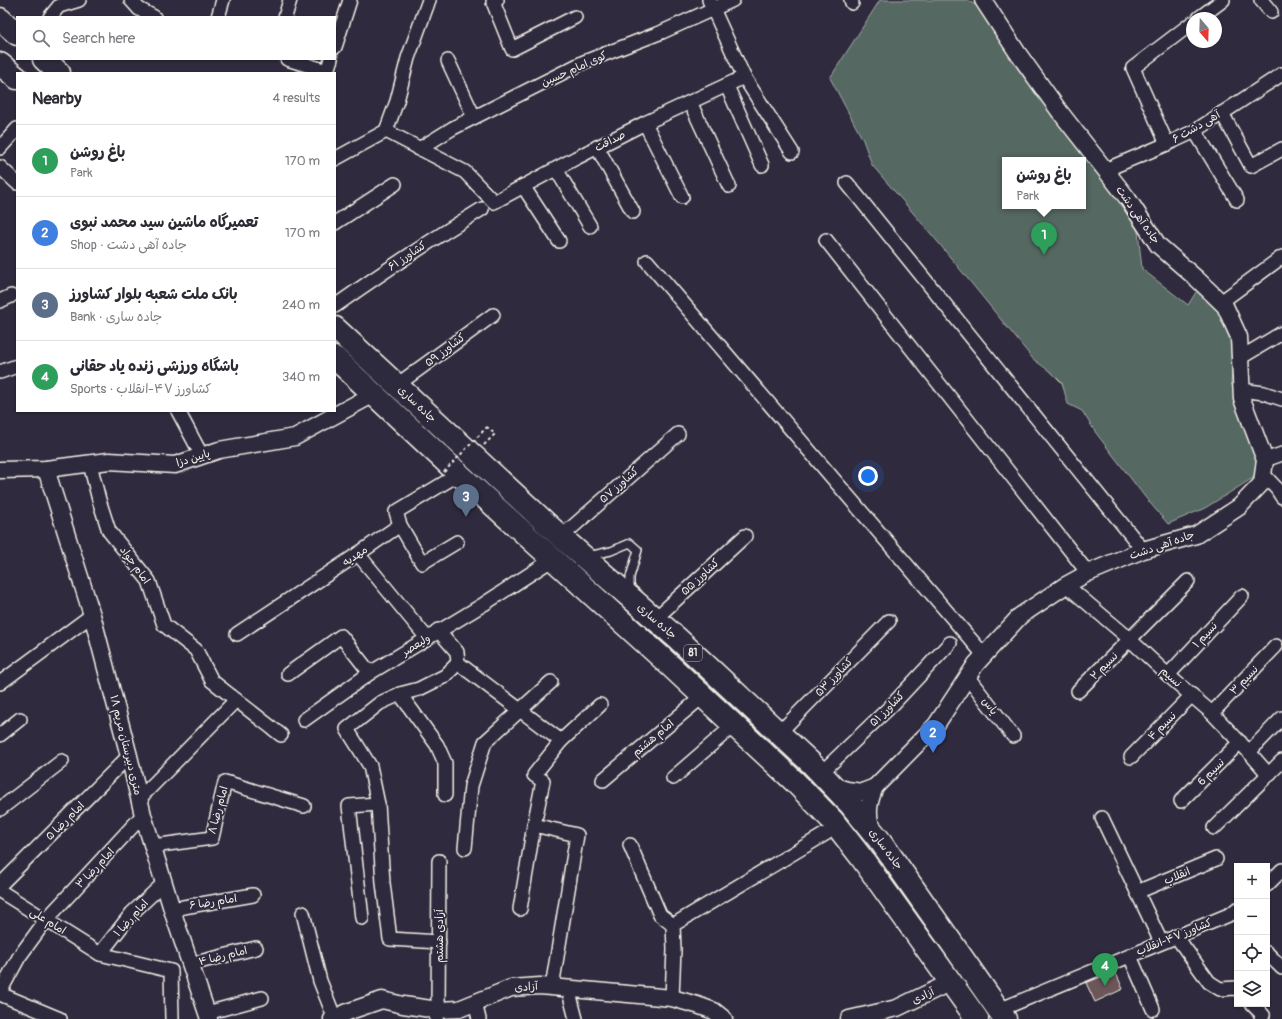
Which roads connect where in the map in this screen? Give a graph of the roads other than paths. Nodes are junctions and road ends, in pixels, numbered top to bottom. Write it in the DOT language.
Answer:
graph roads {
  1 [pos="79,0"];
  2 [pos="131,0"];
  3 [pos="223,0"];
  4 [pos="290,0"];
  5 [pos="350,0"];
  6 [pos="429,0"];
  7 [pos="733,0"];
  8 [pos="983,0"];
  9 [pos="1223,0"];
  10 [pos="1261,0"];
  11 [pos="493,1"];
  12 [pos="711,5"];
  13 [pos="1207,12"];
  14 [pos="1271,12"];
  15 [pos="51,16"];
  16 [pos="152,16"];
  17 [pos="218,16"];
  18 [pos="285,16"];
  19 [pos="574,17"];
  20 [pos="0,18"];
  21 [pos="1186,28"];
  22 [pos="16,33"];
  23 [pos="336,44"];
  24 [pos="45,60"];
  25 [pos="290,60"];
  26 [pos="331,60"];
  27 [pos="448,61"];
  28 [pos="0,64"];
  29 [pos="43,72"];
  30 [pos="55,72"];
  31 [pos="57,72"];
  32 [pos="1282,74"];
  33 [pos="16,77"];
  34 [pos="744,77"];
  35 [pos="727,86"];
  36 [pos="690,102"];
  37 [pos="1222,113"];
  38 [pos="474,117"];
  39 [pos="645,124"];
  40 [pos="16,130"];
  41 [pos="386,131"];
  42 [pos="1195,131"];
  43 [pos="1167,144"];
  44 [pos="597,147"];
  45 [pos="0,148"];
  46 [pos="420,148"];
  47 [pos="1282,149"];
  48 [pos="792,152"];
  49 [pos="336,158"];
  50 [pos="762,165"];
  51 [pos="0,166"];
  52 [pos="556,169"];
  53 [pos="1105,170"];
  54 [pos="16,182"];
  55 [pos="847,183"];
  56 [pos="395,184"];
  57 [pos="523,186"];
  58 [pos="729,186"];
  59 [pos="682,197"];
  60 [pos="1236,200"];
  61 [pos="482,209"];
  62 [pos="633,212"];
  63 [pos="336,222"];
  64 [pos="590,226"];
  65 [pos="826,240"];
  66 [pos="559,241"];
  67 [pos="1282,257"];
  68 [pos="647,261"];
  69 [pos="1221,302"];
  70 [pos="336,305"];
  71 [pos="493,315"];
  72 [pos="336,329"];
  73 [pos="1282,333"];
  74 [pos="1240,358"];
  75 [pos="336,359"];
  76 [pos="16,366"];
  77 [pos="0,372"];
  78 [pos="397,385"];
  79 [pos="1241,390"];
  80 [pos="374,394"];
  81 [pos="1282,398"];
  82 [pos="179,412"];
  83 [pos="678,434"];
  84 [pos="1282,454"];
  85 [pos="202,456"];
  86 [pos="90,464"];
  87 [pos="1264,467"];
  88 [pos="0,470"];
  89 [pos="46,470"];
  90 [pos="451,473"];
  91 [pos="1282,497"];
  92 [pos="400,525"];
  93 [pos="746,536"];
  94 [pos="561,537"];
  95 [pos="457,542"];
  96 [pos="1143,550"];
  97 [pos="358,554"];
  98 [pos="584,556"];
  99 [pos="553,559"];
  100 [pos="1088,572"];
  101 [pos="1188,582"];
  102 [pos="1066,585"];
  103 [pos="1242,596"];
  104 [pos="630,598"];
  105 [pos="92,615"];
  106 [pos="655,619"];
  107 [pos="889,621"];
  108 [pos="438,630"];
  109 [pos="238,634"];
  110 [pos="427,638"];
  111 [pos="1130,640"];
  112 [pos="950,643"];
  113 [pos="1276,646"];
  114 [pos="984,655"];
  115 [pos="458,663"];
  116 [pos="370,673"];
  117 [pos="288,674"];
  118 [pos="1168,675"];
  119 [pos="967,676"];
  120 [pos="551,682"];
  121 [pos="0,683"];
  122 [pos="1078,691"];
  123 [pos="400,694"];
  124 [pos="1192,695"];
  125 [pos="703,696"];
  126 [pos="236,700"];
  127 [pos="600,705"];
  128 [pos="521,711"];
  129 [pos="1212,713"];
  130 [pos="1282,718"];
  131 [pos="20,719"];
  132 [pos="304,720"];
  133 [pos="734,725"];
  134 [pos="779,734"];
  135 [pos="0,735"];
  136 [pos="281,735"];
  137 [pos="1013,736"];
  138 [pos="561,741"];
  139 [pos="1245,747"];
  140 [pos="130,756"];
  141 [pos="1131,757"];
  142 [pos="62,761"];
  143 [pos="1282,761"];
  144 [pos="1269,774"];
  145 [pos="673,778"];
  146 [pos="604,780"];
  147 [pos="827,780"];
  148 [pos="875,787"];
  149 [pos="445,794"];
  150 [pos="139,799"];
  151 [pos="1182,801"];
  152 [pos="378,804"];
  153 [pos="304,806"];
  154 [pos="0,809"];
  155 [pos="143,816"];
  156 [pos="1102,818"];
  157 [pos="534,825"];
  158 [pos="837,827"];
  159 [pos="1214,828"];
  160 [pos="872,831"];
  161 [pos="630,845"];
  162 [pos="153,846"];
  163 [pos="465,848"];
  164 [pos="1216,859"];
  165 [pos="439,861"];
  166 [pos="1282,870"];
  167 [pos="1270,882"];
  168 [pos="164,883"];
  169 [pos="0,885"];
  170 [pos="0,891"];
  171 [pos="1137,892"];
  172 [pos="253,895"];
  173 [pos="172,908"];
  174 [pos="520,909"];
  175 [pos="303,913"];
  176 [pos="1234,915"];
  177 [pos="362,918"];
  178 [pos="46,920"];
  179 [pos="673,924"];
  180 [pos="1176,936"];
  181 [pos="439,942"];
  182 [pos="1161,942"];
  183 [pos="256,948"];
  184 [pos="97,953"];
  185 [pos="1130,956"];
  186 [pos="1270,956"];
  187 [pos="190,964"];
  188 [pos="1282,968"];
  189 [pos="951,982"];
  190 [pos="552,987"];
  191 [pos="568,988"];
  192 [pos="1234,988"];
  193 [pos="0,993"];
  194 [pos="262,998"];
  195 [pos="672,998"];
  196 [pos="475,1004"];
  197 [pos="1255,1007"];
  198 [pos="1153,1009"];
  199 [pos="29,1013"];
  200 [pos="437,1015"];
  201 [pos="1002,1015"];
  202 [pos="208,1016"];
  203 [pos="60,1019"];
  204 [pos="172,1019"];
  205 [pos="334,1019"];
  206 [pos="479,1019"];
  207 [pos="576,1019"];
  208 [pos="724,1019"];
  209 [pos="849,1019"];
  210 [pos="977,1019"];
  211 [pos="1261,1019"];
  1 -- 15 [label="street"];
  2 -- 16 [label="street"];
  3 -- 17 [label="street"];
  4 -- 18 [label="street"];
  5 -- 23 [label="street"];
  6 -- 41 [label="street"];
  7 -- 12 [label="street, کوی امام حسین"];
  8 -- 53 [label="street, جاده آهی دشت"];
  9 -- 13 [label="street"];
  10 -- 14 [label="street"];
  11 -- 19 [label="street"];
  12 -- 34 [label="street"];
  12 -- 38 [label="street, کوی امام حسین"];
  20 -- 22 [label="highway"];
  21 -- 43 [label="street"];
  24 -- 31 [label="highway"];
  25 -- 26 [label="street"];
  27 -- 38 [label="street"];
  28 -- 33 [label="highway"];
  29 -- 30 [label="highway"];
  32 -- 37 [label="street, آهی دشت ۶"];
  34 -- 35 [label="street, صداقت"];
  34 -- 48 [label="street"];
  35 -- 36 [label="street, صداقت"];
  35 -- 50 [label="street"];
  36 -- 39 [label="street, صداقت"];
  36 -- 58 [label="street"];
  37 -- 42 [label="street, آهی دشت ۶"];
  37 -- 47 [label="street"];
  38 -- 46 [label="street, کوی امام حسین"];
  39 -- 44 [label="street, صداقت"];
  39 -- 59 [label="street"];
  40 -- 45 [label="street"];
  41 -- 46 [label="street"];
  41 -- 49 [label="street"];
  42 -- 43 [label="street, آهی دشت ۶"];
  42 -- 60 [label="street"];
  43 -- 53 [label="street, آهی دشت ۶"];
  44 -- 52 [label="street, صداقت"];
  44 -- 62 [label="street"];
  46 -- 57 [label="street, صداقت"];
  51 -- 54 [label="street"];
  52 -- 57 [label="street, صداقت"];
  52 -- 64 [label="street"];
  53 -- 69 [label="street, جاده آهی دشت"];
  55 -- 96 [label="street"];
  56 -- 63 [label="street"];
  57 -- 66 [label="street"];
  61 -- 70 [label="street, کشاورز ۶۱"];
  65 -- 100 [label="street"];
  67 -- 69 [label="street"];
  68 -- 114 [label="street"];
  69 -- 74 [label="street, جاده آهی دشت"];
  71 -- 78 [label="street, کشاورز ۵۹"];
  72 -- 78 [label="highway, جاده ساری / 81"];
  73 -- 74 [label="street"];
  74 -- 79 [label="street, جاده آهی دشت"];
  75 -- 80 [label="highway, جاده ساری / 81"];
  76 -- 77 [label="street"];
  78 -- 94 [label="highway, جاده ساری / 81"];
  79 -- 81 [label="street"];
  79 -- 87 [label="street, جاده آهی دشت"];
  80 -- 85 [label="street, پایین دزا"];
  80 -- 90 [label="highway, جاده ساری / 81"];
  82 -- 85 [label="street"];
  83 -- 94 [label="street, کشاورز ۵۷"];
  84 -- 87 [label="street"];
  85 -- 86 [label="street, پایین دزا"];
  86 -- 89 [label="street, پایین دزا"];
  86 -- 126 [label="street, امام جواد"];
  87 -- 91 [label="street"];
  87 -- 96 [label="street, جاده آهی دشت"];
  88 -- 89 [label="street, پایین دزا"];
  89 -- 105 [label="street, ۱۸ متری دبیرستان مریم"];
  90 -- 92 [label="street"];
  90 -- 99 [label="highway, جاده ساری / 81"];
  92 -- 95 [label="street"];
  92 -- 97 [label="street, مهدیه"];
  93 -- 106 [label="street, کشاورز ۵۵"];
  94 -- 98 [label="highway, جاده ساری / 81"];
  96 -- 100 [label="street, جاده آهی دشت"];
  97 -- 109 [label="street, مهدیه"];
  97 -- 110 [label="street"];
  98 -- 104 [label="highway, جاده ساری / 81"];
  98 -- 104 [label="lane"];
  99 -- 108 [label="street, ولیعصر"];
  99 -- 125 [label="highway, جاده ساری / 81"];
  100 -- 102 [label="street, جاده آهی دشت"];
  101 -- 111 [label="street, نسیم ۲"];
  102 -- 111 [label="street, نسیم"];
  102 -- 114 [label="street, جاده آهی دشت"];
  103 -- 118 [label="street, نسیم ۱"];
  104 -- 106 [label="highway, جاده ساری / 81"];
  105 -- 121 [label="street"];
  105 -- 140 [label="street, ۱۸ متری دبیرستان مریم"];
  106 -- 134 [label="highway, جاده ساری / 81"];
  107 -- 134 [label="street, کشاورز ۵۳"];
  108 -- 110 [label="street, ولیعصر"];
  108 -- 115 [label="street"];
  110 -- 116 [label="street, ولیعصر"];
  111 -- 118 [label="street, نسیم"];
  111 -- 122 [label="street, نسیم ۲"];
  112 -- 147 [label="street, کشاورز ۵۱"];
  113 -- 129 [label="street, نسیم ۳"];
  114 -- 119 [label="street, جاده آهی دشت"];
  115 -- 123 [label="street"];
  115 -- 128 [label="street"];
  116 -- 117 [label="street"];
  116 -- 132 [label="street, ولیعصر"];
  118 -- 124 [label="street, نسیم"];
  119 -- 137 [label="street, یاس"];
  119 -- 148 [label="street, جاده آهی دشت"];
  120 -- 128 [label="street"];
  123 -- 149 [label="street"];
  123 -- 152 [label="street"];
  124 -- 129 [label="street, نسیم"];
  124 -- 141 [label="street, نسیم ۴"];
  125 -- 133 [label="highway, جاده ساری / 81"];
  125 -- 146 [label="street, امام هشتم"];
  126 -- 136 [label="street, امام جواد"];
  126 -- 150 [label="street"];
  127 -- 138 [label="street"];
  128 -- 138 [label="street"];
  128 -- 163 [label="street"];
  129 -- 139 [label="street, نسیم"];
  130 -- 139 [label="street, نسیم 6"];
  131 -- 135 [label="street"];
  133 -- 145 [label="street"];
  133 -- 158 [label="highway, جاده ساری / 81"];
  134 -- 147 [label="highway, جاده ساری / 81"];
  138 -- 157 [label="street"];
  139 -- 144 [label="street, نسیم"];
  139 -- 151 [label="street, نسیم 6"];
  140 -- 150 [label="street, ۱۸ متری دبیرستان مریم"];
  140 -- 169 [label="street, امام رضا ۵"];
  142 -- 154 [label="street"];
  143 -- 144 [label="street"];
  144 -- 159 [label="street"];
  147 -- 148 [label="street"];
  147 -- 160 [label="highway, جاده ساری / 81"];
  148 -- 160 [label="street"];
  150 -- 155 [label="street, ۱۸ متری دبیرستان مریم"];
  152 -- 177 [label="street"];
  152 -- 181 [label="street"];
  153 -- 162 [label="street, امام رضا ۸"];
  155 -- 162 [label="street, ۱۸ متری دبیرستان مریم"];
  155 -- 178 [label="street, امام رضا ۳"];
  156 -- 171 [label="street"];
  157 -- 174 [label="street"];
  157 -- 190 [label="street"];
  158 -- 179 [label="street"];
  158 -- 189 [label="highway, جاده ساری / 81"];
  160 -- 201 [label="highway, جاده ساری / 81"];
  161 -- 179 [label="street"];
  162 -- 168 [label="street, ۱۸ متری دبیرستان مریم"];
  164 -- 171 [label="street, انقلاب"];
  165 -- 181 [label="street, آزادی هشتم"];
  166 -- 167 [label="street"];
  168 -- 173 [label="street, ۱۸ متری دبیرستان مریم"];
  168 -- 184 [label="street, امام رضا ۱"];
  170 -- 178 [label="street, امام علی"];
  171 -- 182 [label="street"];
  172 -- 173 [label="street, امام رضا ۶"];
  173 -- 187 [label="street, ۱۸ متری دبیرستان مریم"];
  175 -- 205 [label="street"];
  176 -- 180 [label="street, کشاورز ۴۷-انقلاب"];
  178 -- 184 [label="street, امام علی"];
  178 -- 193 [label="street, امام رضا ۳"];
  179 -- 195 [label="street"];
  180 -- 182 [label="street, کشاورز ۴۷-انقلاب"];
  180 -- 192 [label="street"];
  181 -- 200 [label="street, آزادی هشتم"];
  182 -- 185 [label="street, کشاورز ۴۷-انقلاب"];
  183 -- 187 [label="street, امام رضا ۴"];
  184 -- 204 [label="street, امام علی"];
  185 -- 198 [label="street"];
  185 -- 201 [label="street, کشاورز ۴۷-انقلاب"];
  186 -- 188 [label="street"];
  187 -- 202 [label="street, ۱۸ متری دبیرستان مریم"];
  189 -- 209 [label="street, آزادی"];
  189 -- 210 [label="highway, جاده ساری / 81"];
  190 -- 191 [label="street, آزادی"];
  190 -- 196 [label="street, آزادی"];
  191 -- 195 [label="street, آزادی"];
  191 -- 207 [label="street"];
  193 -- 199 [label="street"];
  194 -- 202 [label="street"];
  195 -- 208 [label="street, آزادی"];
  196 -- 200 [label="street, آزادی"];
  196 -- 206 [label="street"];
  197 -- 211 [label="street"];
  199 -- 203 [label="street"];
  200 -- 205 [label="street, آزادی"];
}
